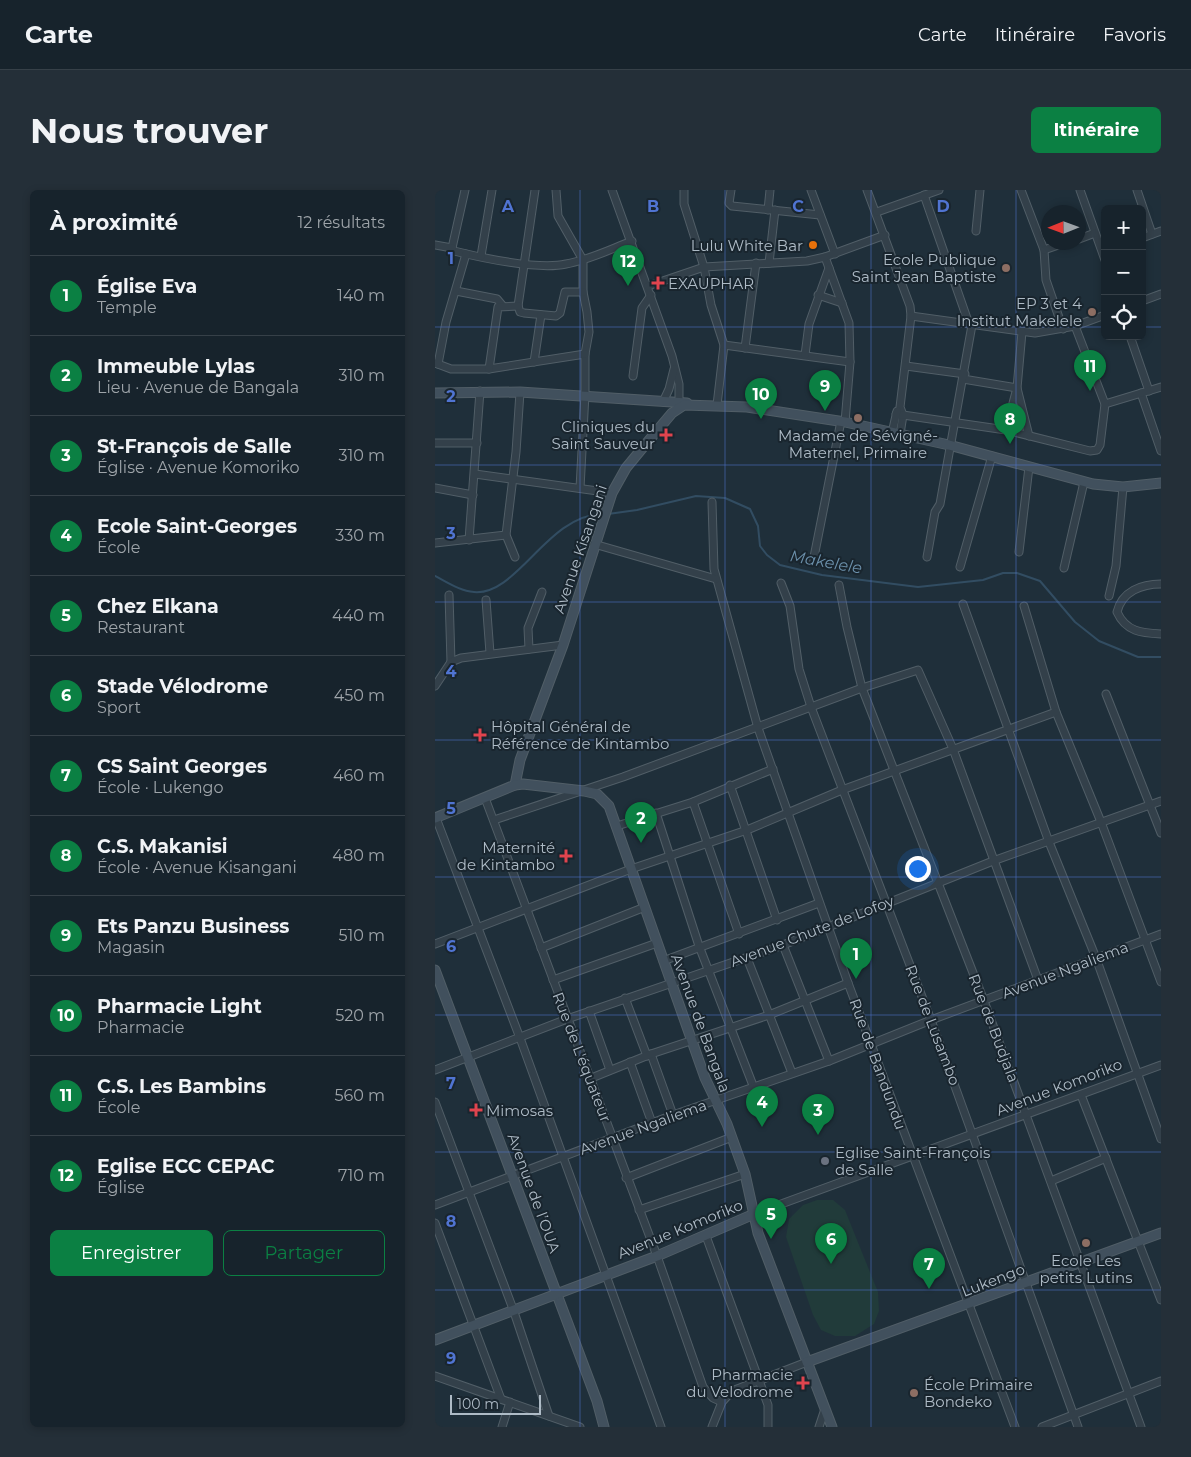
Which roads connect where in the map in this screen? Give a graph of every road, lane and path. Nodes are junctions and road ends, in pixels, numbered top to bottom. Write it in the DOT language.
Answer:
graph roads {
  1 [pos="465,190"];
  2 [pos="492,190"];
  3 [pos="535,190"];
  4 [pos="556,190"];
  5 [pos="612,190"];
  6 [pos="684,190"];
  7 [pos="731,190"];
  8 [pos="770,190"];
  9 [pos="811,190"];
  10 [pos="867,190"];
  11 [pos="939,190"];
  12 [pos="980,190"];
  13 [pos="1021,190"];
  14 [pos="1080,190"];
  15 [pos="1137,190"];
  16 [pos="924,195"];
  17 [pos="772,210"];
  18 [pos="877,212"];
  19 [pos="819,215"];
  20 [pos="976,231"];
  21 [pos="1161,231"];
  22 [pos="1095,233"];
  23 [pos="1152,234"];
  24 [pos="885,235"];
  25 [pos="1086,236"];
  26 [pos="1146,236"];
  27 [pos="632,241"];
  28 [pos="1041,242"];
  29 [pos="435,245"];
  30 [pos="452,249"];
  31 [pos="1044,250"];
  32 [pos="1102,250"];
  33 [pos="466,254"];
  34 [pos="835,254"];
  35 [pos="481,256"];
  36 [pos="825,257"];
  37 [pos="583,260"];
  38 [pos="756,263"];
  39 [pos="769,263"];
  40 [pos="524,264"];
  41 [pos="704,267"];
  42 [pos="829,268"];
  43 [pos="648,286"];
  44 [pos="456,291"];
  45 [pos="583,292"];
  46 [pos="1161,294"];
  47 [pos="651,295"];
  48 [pos="818,295"];
  49 [pos="1146,300"];
  50 [pos="842,304"];
  51 [pos="501,305"];
  52 [pos="518,306"];
  53 [pos="541,315"];
  54 [pos="911,316"];
  55 [pos="1101,316"];
  56 [pos="970,324"];
  57 [pos="1075,326"];
  58 [pos="1063,329"];
  59 [pos="1022,332"];
  60 [pos="1131,340"];
  61 [pos="724,345"];
  62 [pos="745,348"];
  63 [pos="585,354"];
  64 [pos="805,355"];
  65 [pos="534,362"];
  66 [pos="850,362"];
  67 [pos="436,363"];
  68 [pos="675,366"];
  69 [pos="906,366"];
  70 [pos="489,369"];
  71 [pos="633,376"];
  72 [pos="964,376"];
  73 [pos="1017,388"];
  74 [pos="1161,388"];
  75 [pos="480,391"];
  76 [pos="1149,391"];
  77 [pos="520,392"];
  78 [pos="435,393"];
  79 [pos="1141,393"];
  80 [pos="585,394"];
  81 [pos="663,402"];
  82 [pos="683,403"];
  83 [pos="1105,404"];
  84 [pos="717,405"];
  85 [pos="899,414"];
  86 [pos="954,421"];
  87 [pos="843,422"];
  88 [pos="1006,430"];
  89 [pos="896,434"];
  90 [pos="1029,436"];
  91 [pos="435,443"];
  92 [pos="477,443"];
  93 [pos="949,445"];
  94 [pos="1161,451"];
  95 [pos="993,456"];
  96 [pos="1029,467"];
  97 [pos="475,474"];
  98 [pos="512,479"];
  99 [pos="1084,482"];
  100 [pos="1161,483"];
  101 [pos="1123,487"];
  102 [pos="435,488"];
  103 [pos="580,488"];
  104 [pos="612,493"];
  105 [pos="473,495"];
  106 [pos="713,502"];
  107 [pos="506,535"];
  108 [pos="469,540"];
  109 [pos="435,543"];
  110 [pos="595,544"];
  111 [pos="1019,552"];
  112 [pos="515,556"];
  113 [pos="927,557"];
  114 [pos="813,562"];
  115 [pos="960,567"];
  116 [pos="1064,568"];
  117 [pos="716,579"];
  118 [pos="781,583"];
  119 [pos="1161,584"];
  120 [pos="839,585"];
  121 [pos="542,592"];
  122 [pos="449,595"];
  123 [pos="1109,596"];
  124 [pos="487,600"];
  125 [pos="963,604"];
  126 [pos="1024,606"];
  127 [pos="1161,634"];
  128 [pos="563,644"];
  129 [pos="529,649"];
  130 [pos="490,654"];
  131 [pos="451,662"];
  132 [pos="435,686"];
  133 [pos="862,688"];
  134 [pos="1106,694"];
  135 [pos="811,707"];
  136 [pos="1056,712"];
  137 [pos="758,728"];
  138 [pos="1007,730"];
  139 [pos="953,749"];
  140 [pos="773,769"];
  141 [pos="895,771"];
  142 [pos="515,785"];
  143 [pos="730,785"];
  144 [pos="843,790"];
  145 [pos="584,791"];
  146 [pos="485,798"];
  147 [pos="693,802"];
  148 [pos="1161,802"];
  149 [pos="1151,804"];
  150 [pos="656,813"];
  151 [pos="788,813"];
  152 [pos="436,818"];
  153 [pos="494,820"];
  154 [pos="1101,822"];
  155 [pos="617,826"];
  156 [pos="747,830"];
  157 [pos="1161,833"];
  158 [pos="1049,842"];
  159 [pos="708,844"];
  160 [pos="670,856"];
  161 [pos="993,861"];
  162 [pos="631,869"];
  163 [pos="937,882"];
  164 [pos="886,902"];
  165 [pos="819,903"];
  166 [pos="645,907"];
  167 [pos="526,909"];
  168 [pos="777,920"];
  169 [pos="827,926"];
  170 [pos="476,928"];
  171 [pos="739,934"];
  172 [pos="1161,934"];
  173 [pos="1146,940"];
  174 [pos="657,943"];
  175 [pos="435,944"];
  176 [pos="783,945"];
  177 [pos="699,946"];
  178 [pos="541,948"];
  179 [pos="747,958"];
  180 [pos="1096,958"];
  181 [pos="663,961"];
  182 [pos="708,969"];
  183 [pos="435,970"];
  184 [pos="553,980"];
  185 [pos="1039,980"];
  186 [pos="671,982"];
  187 [pos="1161,982"];
  188 [pos="848,983"];
  189 [pos="625,998"];
  190 [pos="804,1001"];
  191 [pos="984,1001"];
  192 [pos="589,1011"];
  193 [pos="769,1015"];
  194 [pos="567,1019"];
  195 [pos="931,1020"];
  196 [pos="729,1027"];
  197 [pos="520,1038"];
  198 [pos="692,1040"];
  199 [pos="872,1043"];
  200 [pos="649,1055"];
  201 [pos="468,1058"];
  202 [pos="829,1061"];
  203 [pos="630,1062"];
  204 [pos="1161,1065"];
  205 [pos="435,1070"];
  206 [pos="610,1070"];
  207 [pos="792,1073"];
  208 [pos="1138,1073"];
  209 [pos="589,1079"];
  210 [pos="754,1088"];
  211 [pos="1081,1095"];
  212 [pos="715,1100"];
  213 [pos="435,1102"];
  214 [pos="673,1115"];
  215 [pos="1027,1115"];
  216 [pos="652,1123"];
  217 [pos="973,1134"];
  218 [pos="732,1137"];
  219 [pos="612,1138"];
  220 [pos="1161,1139"];
  221 [pos="562,1157"];
  222 [pos="912,1157"];
  223 [pos="1106,1158"];
  224 [pos="745,1174"];
  225 [pos="513,1177"];
  226 [pos="626,1178"];
  227 [pos="1051,1181"];
  228 [pos="469,1192"];
  229 [pos="435,1206"];
  230 [pos="639,1210"];
  231 [pos="753,1214"];
  232 [pos="435,1223"];
  233 [pos="1161,1233"];
  234 [pos="706,1236"];
  235 [pos="1139,1241"];
  236 [pos="657,1256"];
  237 [pos="1081,1264"];
  238 [pos="604,1275"];
  239 [pos="1027,1282"];
  240 [pos="557,1294"];
  241 [pos="1161,1300"];
  242 [pos="970,1304"];
  243 [pos="513,1309"];
  244 [pos="473,1325"];
  245 [pos="435,1340"];
  246 [pos="807,1362"];
  247 [pos="435,1376"];
  248 [pos="759,1379"];
  249 [pos="1161,1381"];
  250 [pos="1129,1393"];
  251 [pos="501,1399"];
  252 [pos="510,1402"];
  253 [pos="722,1402"];
  254 [pos="825,1410"];
  255 [pos="1075,1414"];
  256 [pos="549,1416"];
  257 [pos="713,1424"];
  258 [pos="502,1427"];
  259 [pos="580,1427"];
  260 [pos="604,1427"];
  261 [pos="661,1427"];
  262 [pos="768,1427"];
  263 [pos="819,1427"];
  264 [pos="832,1427"];
  265 [pos="1015,1427"];
  266 [pos="1042,1427"];
  267 [pos="1078,1427"];
  268 [pos="1141,1427"];
  1 -- 30 [label="street"];
  2 -- 35 [label="street"];
  3 -- 40 [label="street"];
  4 -- 37 [label="street"];
  5 -- 27 [label="street"];
  6 -- 41 [label="street"];
  7 -- 17 [label="street"];
  8 -- 17 [label="street"];
  9 -- 19 [label="street"];
  10 -- 18 [label="street"];
  11 -- 16 [label="street"];
  12 -- 20 [label="street"];
  13 -- 28 [label="street"];
  14 -- 22 [label="street"];
  15 -- 23 [label="street"];
  16 -- 18 [label="street"];
  16 -- 56 [label="street"];
  17 -- 19 [label="street"];
  17 -- 39 [label="street"];
  18 -- 24 [label="street"];
  19 -- 34 [label="street"];
  21 -- 23 [label="street"];
  22 -- 25 [label="street"];
  22 -- 32 [label="street"];
  23 -- 26 [label="street"];
  24 -- 34 [label="street"];
  24 -- 54 [label="street"];
  27 -- 37 [label="street"];
  27 -- 43 [label="street"];
  29 -- 30 [label="street"];
  30 -- 33 [label="street"];
  31 -- 58 [label="street"];
  33 -- 35 [label="street"];
  33 -- 44 [label="street"];
  34 -- 36 [label="street"];
  35 -- 40 [label="street"];
  36 -- 39 [label="street"];
  36 -- 42 [label="street"];
  37 -- 40 [label="street"];
  37 -- 45 [label="street"];
  38 -- 39 [label="street"];
  38 -- 41 [label="street"];
  38 -- 62 [label="street"];
  40 -- 52 [label="street"];
  41 -- 43 [label="street"];
  41 -- 61 [label="street"];
  42 -- 48 [label="street"];
  42 -- 50 [label="street"];
  43 -- 47 [label="street"];
  44 -- 51 [label="street"];
  44 -- 67 [label="street"];
  45 -- 53 [label="street"];
  45 -- 63 [label="street"];
  46 -- 49 [label="street"];
  47 -- 68 [label="street"];
  47 -- 71 [label="street"];
  48 -- 50 [label="street"];
  48 -- 64 [label="street"];
  50 -- 66 [label="street"];
  51 -- 52 [label="street"];
  51 -- 70 [label="street"];
  52 -- 53 [label="street"];
  53 -- 65 [label="street"];
  54 -- 56 [label="street"];
  54 -- 69 [label="street"];
  55 -- 57 [label="street"];
  56 -- 59 [label="street"];
  56 -- 72 [label="street"];
  57 -- 58 [label="street"];
  57 -- 83 [label="street"];
  58 -- 59 [label="street"];
  59 -- 73 [label="street"];
  60 -- 76 [label="street"];
  61 -- 62 [label="street"];
  61 -- 84 [label="street"];
  62 -- 64 [label="street"];
  63 -- 65 [label="street"];
  63 -- 80 [label="street"];
  64 -- 66 [label="street"];
  65 -- 70 [label="street"];
  66 -- 87 [label="street"];
  67 -- 70 [label="street"];
  68 -- 81 [label="street"];
  68 -- 82 [label="street"];
  69 -- 72 [label="street"];
  69 -- 85 [label="street"];
  72 -- 73 [label="street"];
  72 -- 86 [label="street"];
  73 -- 88 [label="street"];
  73 -- 90 [label="street"];
  74 -- 76 [label="street"];
  75 -- 77 [label="street"];
  75 -- 78 [label="street"];
  75 -- 92 [label="street"];
  76 -- 79 [label="street"];
  77 -- 80 [label="street"];
  77 -- 98 [label="street"];
  79 -- 83 [label="street"];
  79 -- 94 [label="street"];
  80 -- 81 [label="street"];
  80 -- 103 [label="street"];
  81 -- 82 [label="street"];
  82 -- 84 [label="street"];
  82 -- 104 [label="street, Avenue Kisangani"];
  83 -- 90 [label="street"];
  84 -- 87 [label="street"];
  85 -- 86 [label="street"];
  85 -- 89 [label="street"];
  86 -- 88 [label="street"];
  86 -- 93 [label="street"];
  87 -- 89 [label="street"];
  87 -- 114 [label="street"];
  88 -- 90 [label="street"];
  89 -- 93 [label="street"];
  91 -- 92 [label="street"];
  92 -- 97 [label="street"];
  93 -- 95 [label="street"];
  93 -- 113 [label="street"];
  95 -- 96 [label="street"];
  95 -- 115 [label="street"];
  96 -- 99 [label="street"];
  96 -- 111 [label="street"];
  97 -- 98 [label="street"];
  97 -- 105 [label="street"];
  98 -- 103 [label="street"];
  98 -- 107 [label="street"];
  99 -- 101 [label="street"];
  99 -- 116 [label="street"];
  100 -- 101 [label="street"];
  101 -- 123 [label="street"];
  102 -- 105 [label="street"];
  103 -- 104 [label="street"];
  104 -- 110 [label="street, Avenue Kisangani"];
  105 -- 108 [label="street"];
  106 -- 117 [label="street, Rue de Bandundu"];
  107 -- 108 [label="street"];
  107 -- 112 [label="street"];
  108 -- 109 [label="street"];
  110 -- 117 [label="street"];
  110 -- 128 [label="street, Avenue Kisangani"];
  117 -- 137 [label="street, Rue de Bandundu"];
  118 -- 135 [label="street, Rue de Lusambo"];
  119 -- 127 [label="street"];
  120 -- 133 [label="street, Rue de Budjala"];
  121 -- 129 [label="street"];
  122 -- 131 [label="street"];
  124 -- 130 [label="street"];
  125 -- 138 [label="street"];
  126 -- 136 [label="street"];
  128 -- 129 [label="street"];
  128 -- 142 [label="street, Avenue Kisangani"];
  129 -- 130 [label="street"];
  130 -- 131 [label="street"];
  131 -- 132 [label="street"];
  133 -- 135 [label="street"];
  133 -- 139 [label="street"];
  133 -- 141 [label="street, Rue de Budjala"];
  134 -- 149 [label="street"];
  135 -- 137 [label="street"];
  135 -- 144 [label="street, Rue de Lusambo"];
  136 -- 138 [label="street"];
  136 -- 154 [label="street"];
  137 -- 140 [label="street, Rue de Bandundu"];
  137 -- 145 [label="street"];
  138 -- 139 [label="street"];
  138 -- 158 [label="street"];
  139 -- 141 [label="street"];
  139 -- 161 [label="street"];
  140 -- 143 [label="street"];
  140 -- 151 [label="street, Rue de Bandundu"];
  141 -- 144 [label="street"];
  141 -- 163 [label="street, Rue de Budjala"];
  142 -- 145 [label="street, Avenue de Bangala"];
  142 -- 146 [label="street"];
  143 -- 147 [label="street"];
  143 -- 156 [label="street"];
  144 -- 151 [label="street"];
  144 -- 164 [label="street, Rue de Lusambo"];
  145 -- 153 [label="street"];
  145 -- 155 [label="street, Avenue de Bangala"];
  146 -- 152 [label="street"];
  146 -- 153 [label="street, Rue de L'équateur"];
  147 -- 150 [label="street"];
  147 -- 159 [label="street"];
  148 -- 149 [label="street, Avenue Chute de Lofoy"];
  149 -- 154 [label="street, Avenue Chute de Lofoy"];
  149 -- 157 [label="street"];
  150 -- 155 [label="street"];
  150 -- 160 [label="street"];
  151 -- 156 [label="street"];
  151 -- 165 [label="street, Rue de Bandundu"];
  152 -- 170 [label="street"];
  153 -- 167 [label="street, Rue de L'équateur"];
  154 -- 158 [label="street, Avenue Chute de Lofoy"];
  154 -- 173 [label="street"];
  155 -- 162 [label="street, Avenue de Bangala"];
  156 -- 159 [label="street"];
  156 -- 168 [label="street"];
  158 -- 161 [label="street, Avenue Chute de Lofoy"];
  158 -- 180 [label="street"];
  159 -- 160 [label="street"];
  159 -- 171 [label="street"];
  160 -- 162 [label="street"];
  160 -- 177 [label="street"];
  161 -- 163 [label="street, Avenue Chute de Lofoy"];
  161 -- 185 [label="street"];
  162 -- 166 [label="street, Avenue de Bangala"];
  162 -- 167 [label="street"];
  163 -- 164 [label="street, Avenue Chute de Lofoy"];
  163 -- 191 [label="street, Rue de Budjala"];
  164 -- 169 [label="street, Avenue Chute de Lofoy"];
  164 -- 195 [label="street, Rue de Lusambo"];
  165 -- 168 [label="street"];
  165 -- 169 [label="street, Rue de Bandundu"];
  166 -- 174 [label="street, Avenue de Bangala"];
  166 -- 178 [label="street"];
  167 -- 170 [label="street"];
  167 -- 178 [label="street, Rue de L'équateur"];
  168 -- 171 [label="street"];
  169 -- 176 [label="street, Avenue Chute de Lofoy"];
  169 -- 188 [label="street, Rue de Bandundu"];
  170 -- 175 [label="street"];
  170 -- 197 [label="street"];
  171 -- 177 [label="street"];
  172 -- 173 [label="street, Avenue Ngaliema"];
  173 -- 180 [label="street, Avenue Ngaliema"];
  173 -- 187 [label="street"];
  174 -- 181 [label="street, Avenue de Bangala"];
  174 -- 184 [label="street"];
  176 -- 179 [label="street, Avenue Chute de Lofoy"];
  176 -- 190 [label="street"];
  177 -- 181 [label="street"];
  177 -- 182 [label="street"];
  178 -- 184 [label="street, Rue de L'équateur"];
  179 -- 182 [label="street, Avenue Chute de Lofoy"];
  179 -- 193 [label="street"];
  180 -- 185 [label="street, Avenue Ngaliema"];
  180 -- 208 [label="street"];
  181 -- 186 [label="street, Avenue de Bangala"];
  182 -- 186 [label="street, Avenue Chute de Lofoy"];
  182 -- 196 [label="street"];
  183 -- 201 [label="street, Avenue de l’OUA"];
  184 -- 194 [label="street, Rue de L'équateur"];
  185 -- 191 [label="street, Avenue Ngaliema"];
  186 -- 189 [label="street, Avenue Chute de Lofoy"];
  186 -- 198 [label="street, Avenue de Bangala"];
  188 -- 190 [label="street"];
  188 -- 199 [label="street, Rue de Bandundu"];
  189 -- 192 [label="street, Avenue Chute de Lofoy"];
  189 -- 200 [label="street"];
  190 -- 193 [label="street"];
  190 -- 202 [label="street"];
  191 -- 195 [label="street, Avenue Ngaliema"];
  191 -- 215 [label="street, Rue de Budjala"];
  192 -- 194 [label="street, Avenue Chute de Lofoy"];
  192 -- 206 [label="street"];
  193 -- 196 [label="street"];
  193 -- 207 [label="street"];
  194 -- 197 [label="street, Avenue Chute de Lofoy"];
  194 -- 209 [label="street, Rue de L'équateur"];
  195 -- 199 [label="street, Avenue Ngaliema"];
  195 -- 217 [label="street, Rue de Lusambo"];
  196 -- 198 [label="street"];
  196 -- 210 [label="street"];
  197 -- 201 [label="street, Avenue Chute de Lofoy"];
  197 -- 221 [label="street"];
  198 -- 200 [label="street"];
  198 -- 212 [label="street, Avenue de Bangala"];
  199 -- 202 [label="street, Avenue Ngaliema"];
  199 -- 222 [label="street, Rue de Bandundu"];
  200 -- 203 [label="street"];
  200 -- 214 [label="street"];
  201 -- 205 [label="street, Avenue Chute de Lofoy"];
  201 -- 225 [label="street, Avenue de l’OUA"];
  202 -- 207 [label="street, Avenue Ngaliema"];
  203 -- 206 [label="street"];
  203 -- 216 [label="street"];
  204 -- 208 [label="street, Avenue Komoriko"];
  206 -- 209 [label="street"];
  207 -- 210 [label="street, Avenue Ngaliema"];
  208 -- 211 [label="street, Avenue Komoriko"];
  208 -- 220 [label="street"];
  209 -- 219 [label="street, Rue de L'équateur"];
  210 -- 212 [label="street, Avenue Ngaliema"];
  211 -- 215 [label="street, Avenue Komoriko"];
  211 -- 223 [label="street"];
  212 -- 214 [label="street, Avenue Ngaliema"];
  212 -- 218 [label="street, Avenue de Bangala"];
  213 -- 228 [label="street"];
  214 -- 216 [label="street, Avenue Ngaliema"];
  215 -- 217 [label="street, Avenue Komoriko"];
  215 -- 227 [label="street, Rue de Budjala"];
  216 -- 219 [label="street, Avenue Ngaliema"];
  217 -- 222 [label="street, Avenue Komoriko"];
  217 -- 239 [label="street, Rue de Lusambo"];
  218 -- 224 [label="street, Avenue de Bangala"];
  218 -- 226 [label="street"];
  219 -- 221 [label="street, Avenue Ngaliema"];
  219 -- 226 [label="street, Rue de L'équateur"];
  221 -- 225 [label="street, Avenue Ngaliema"];
  221 -- 238 [label="street"];
  222 -- 231 [label="street, Avenue Komoriko"];
  222 -- 242 [label="street, Rue de Bandundu"];
  223 -- 227 [label="street"];
  223 -- 235 [label="street"];
  224 -- 230 [label="street"];
  224 -- 231 [label="street, Avenue de Bangala"];
  225 -- 228 [label="street, Avenue Ngaliema"];
  225 -- 240 [label="street, Avenue de l’OUA"];
  226 -- 230 [label="street, Rue de L'équateur"];
  227 -- 237 [label="street, Rue de Budjala"];
  228 -- 229 [label="street, Avenue Ngaliema"];
  228 -- 243 [label="street"];
  230 -- 236 [label="street, Rue de L'équateur"];
  231 -- 234 [label="street, Avenue Komoriko"];
  231 -- 246 [label="street, Avenue de Bangala"];
  232 -- 244 [label="street"];
  233 -- 235 [label="street, Lukengo"];
  234 -- 236 [label="street, Avenue Komoriko"];
  234 -- 248 [label="street"];
  235 -- 237 [label="street, Lukengo"];
  235 -- 241 [label="street"];
  236 -- 238 [label="street, Avenue Komoriko"];
  236 -- 253 [label="street, Rue de L'équateur"];
  237 -- 239 [label="street, Lukengo"];
  237 -- 250 [label="street, Rue de Budjala"];
  238 -- 240 [label="street, Avenue Komoriko"];
  238 -- 261 [label="street"];
  239 -- 242 [label="street, Lukengo"];
  239 -- 255 [label="street, Rue de Lusambo"];
  240 -- 243 [label="street, Avenue Komoriko"];
  240 -- 260 [label="street, Avenue de l’OUA"];
  242 -- 246 [label="street, Lukengo"];
  242 -- 265 [label="street, Rue de Bandundu"];
  243 -- 244 [label="street, Avenue Komoriko"];
  243 -- 256 [label="street"];
  244 -- 245 [label="street, Avenue Komoriko"];
  244 -- 251 [label="street"];
  246 -- 248 [label="street"];
  246 -- 254 [label="street, Avenue de Bangala"];
  247 -- 251 [label="street"];
  248 -- 253 [label="street"];
  248 -- 262 [label="street"];
  249 -- 250 [label="street"];
  250 -- 255 [label="street"];
  250 -- 268 [label="street, Rue de Budjala"];
  251 -- 252 [label="street"];
  252 -- 256 [label="street"];
  252 -- 258 [label="street"];
  253 -- 257 [label="street"];
  254 -- 263 [label="street"];
  254 -- 264 [label="street, Avenue de Bangala"];
  255 -- 266 [label="street"];
  255 -- 267 [label="street, Rue de Lusambo"];
  256 -- 259 [label="street"];
}
